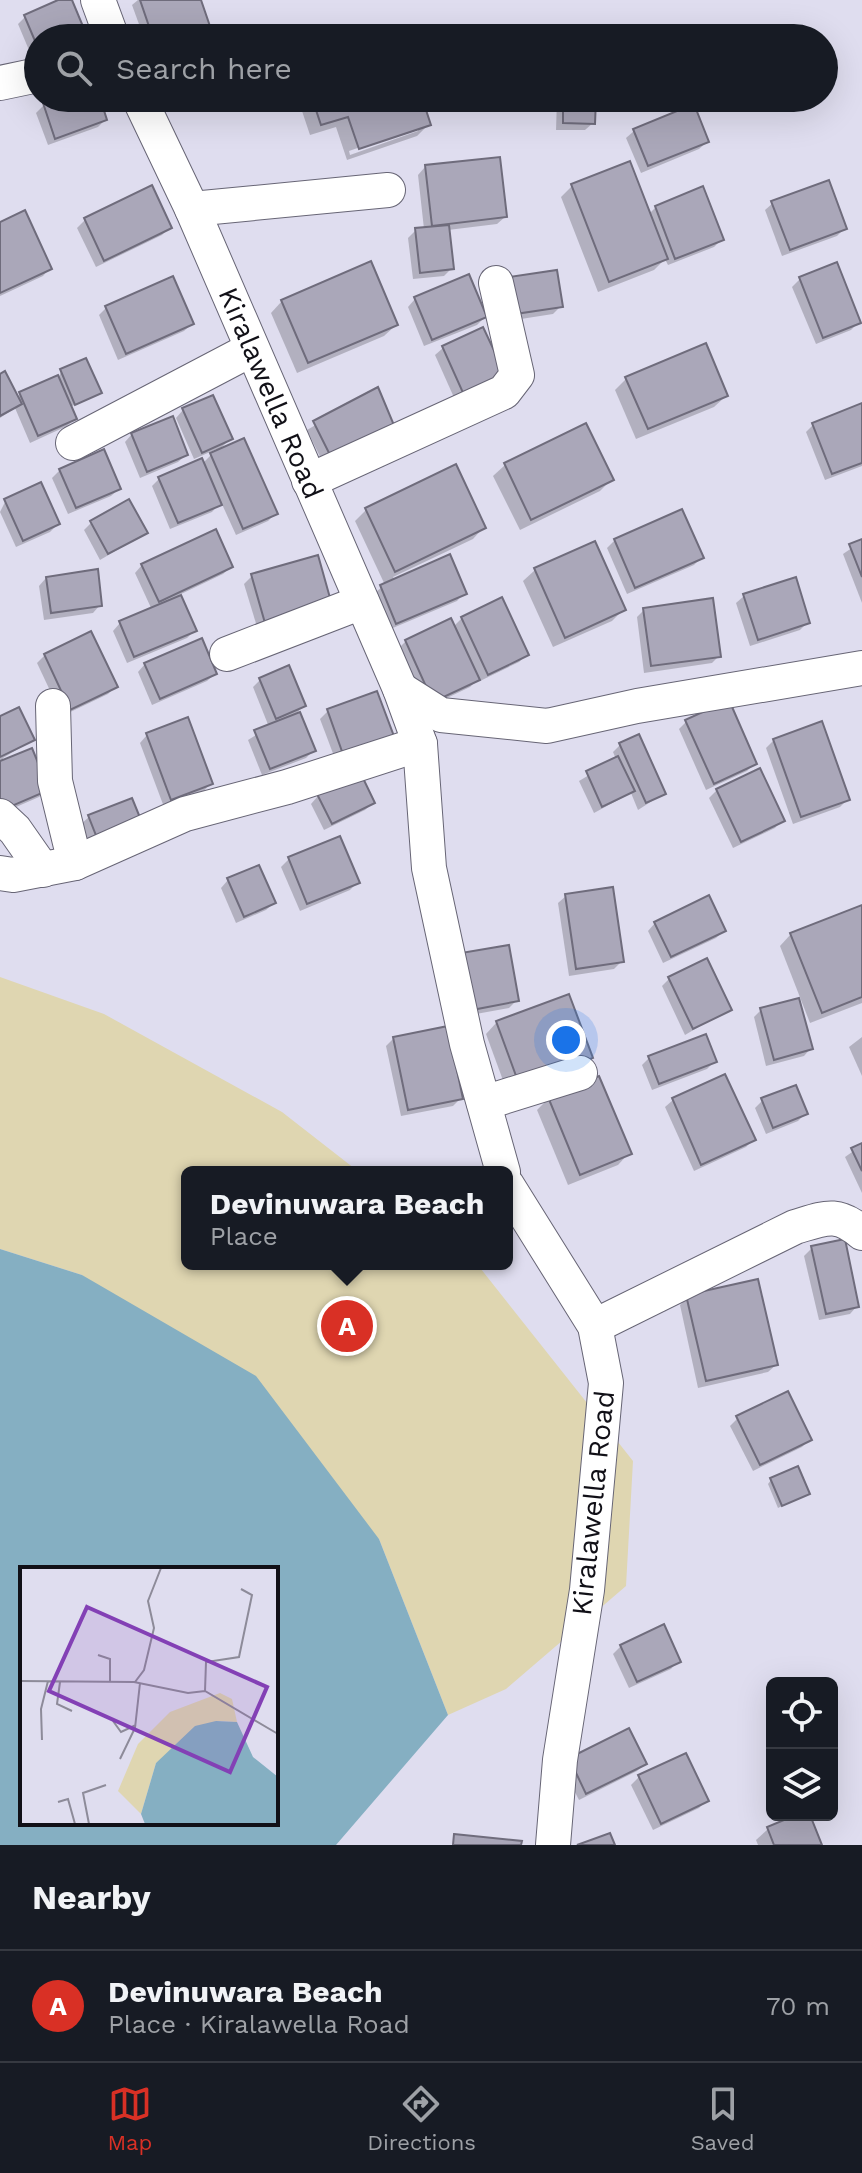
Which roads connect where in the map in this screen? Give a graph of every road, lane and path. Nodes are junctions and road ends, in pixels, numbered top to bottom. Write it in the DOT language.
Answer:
graph roads {
  1 [pos="98,0"];
  2 [pos="107,24"];
  3 [pos="24,78"];
  4 [pos="0,83"];
  5 [pos="146,112"];
  6 [pos="388,190"];
  7 [pos="192,209"];
  8 [pos="496,283"];
  9 [pos="252,349"];
  10 [pos="73,443"];
  11 [pos="309,481"];
  12 [pos="362,602"];
  13 [pos="227,654"];
  14 [pos="862,668"];
  15 [pos="400,689"];
  16 [pos="53,706"];
  17 [pos="420,744"];
  18 [pos="0,816"];
  19 [pos="59,866"];
  20 [pos="0,873"];
  21 [pos="580,1073"];
  22 [pos="484,1103"];
  23 [pos="501,1166"];
  24 [pos="513,1195"];
  25 [pos="862,1233"];
  26 [pos="595,1326"];
  27 [pos="553,1845"];
  1 -- 2 [label="street"];
  3 -- 4 [label="street"];
  5 -- 7 [label="street, Kiralawella Road"];
  6 -- 7 [label="street"];
  7 -- 9 [label="street, Kiralawella Road"];
  8 -- 11 [label="street"];
  9 -- 10 [label="street"];
  9 -- 11 [label="street, Kiralawella Road"];
  11 -- 12 [label="street, Kiralawella Road"];
  12 -- 13 [label="street"];
  12 -- 15 [label="street, Kiralawella Road"];
  14 -- 15 [label="street"];
  15 -- 17 [label="street, Kiralawella Road"];
  16 -- 19 [label="street"];
  17 -- 19 [label="street"];
  17 -- 22 [label="street, Kiralawella Road"];
  18 -- 19 [label="street"];
  19 -- 20 [label="street"];
  21 -- 22 [label="street"];
  22 -- 23 [label="street, Kiralawella Road"];
  24 -- 26 [label="street, Kiralawella Road"];
  25 -- 26 [label="street"];
  26 -- 27 [label="street, Kiralawella Road"];
}
